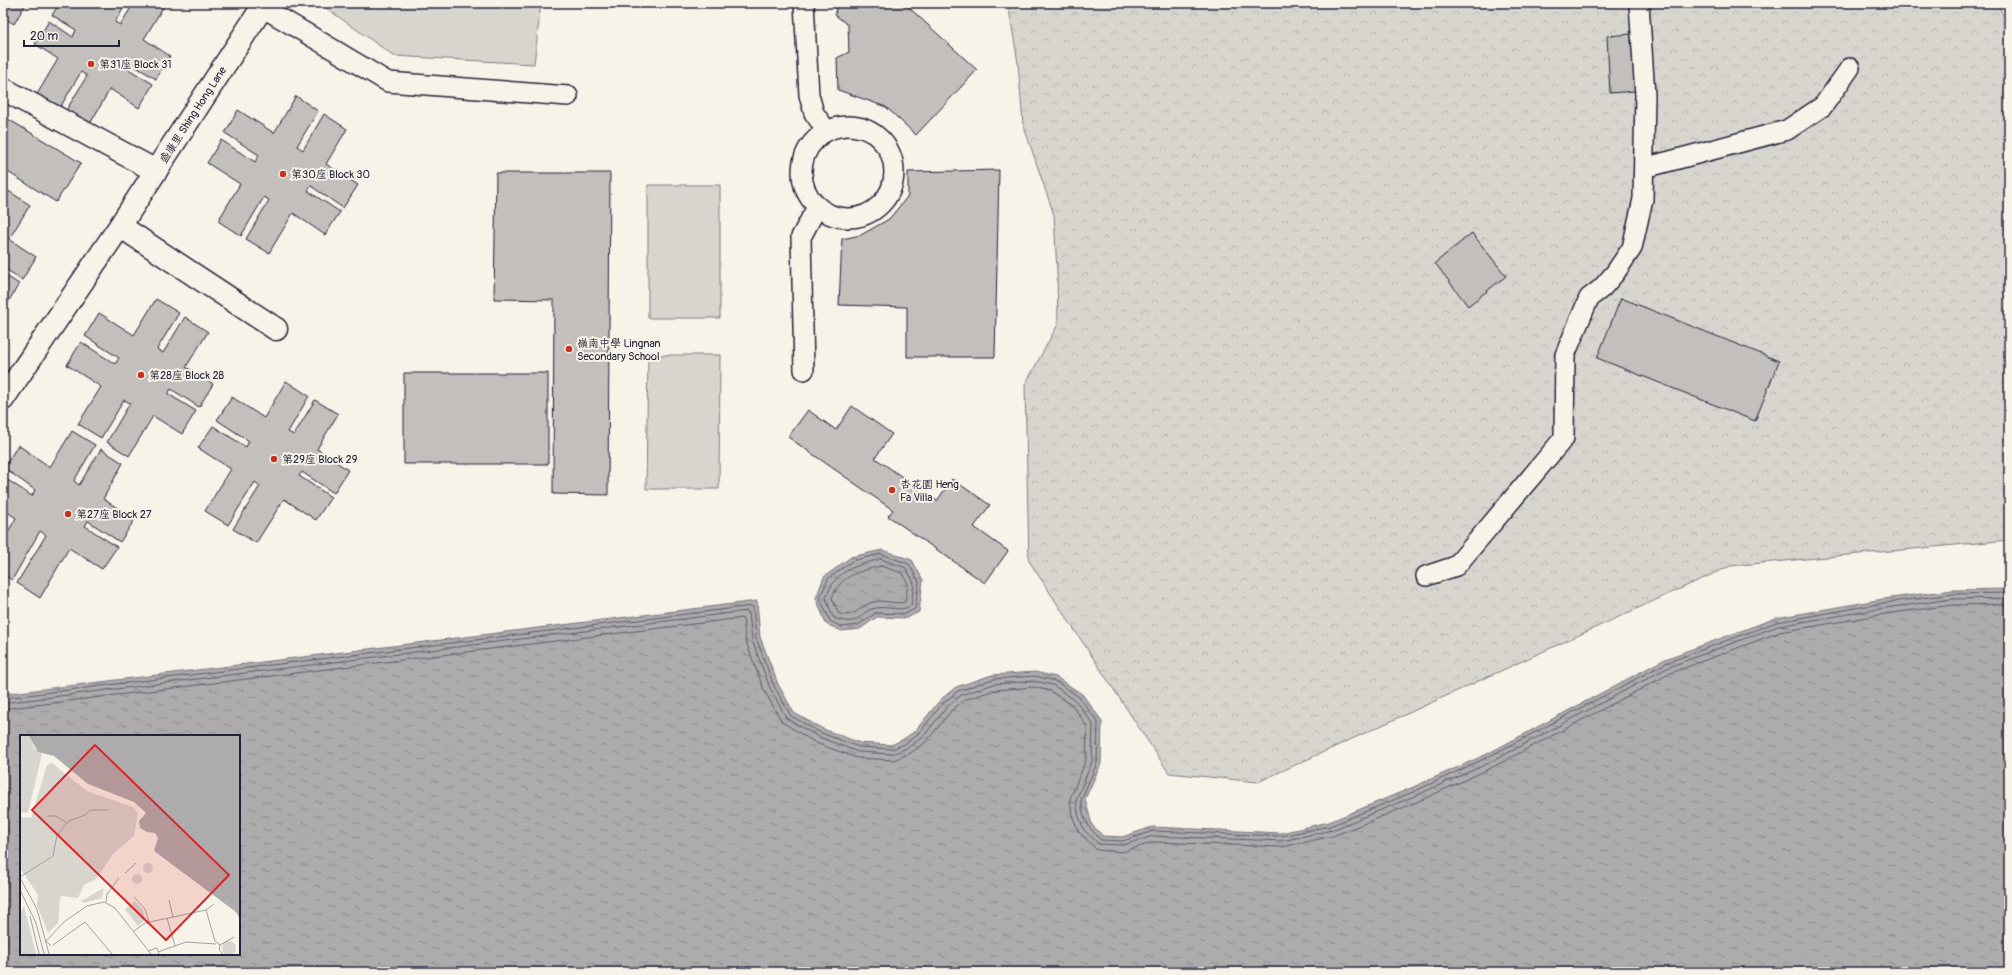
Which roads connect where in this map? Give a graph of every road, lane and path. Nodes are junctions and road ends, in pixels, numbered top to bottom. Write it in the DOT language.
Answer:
graph roads {
  1 [pos="804,3"];
  2 [pos="1639,3"];
  3 [pos="264,5"];
  4 [pos="1850,68"];
  5 [pos="3,89"];
  6 [pos="568,96"];
  7 [pos="826,130"];
  8 [pos="1644,168"];
  9 [pos="156,171"];
  10 [pos="818,207"];
  11 [pos="120,226"];
  12 [pos="276,329"];
  13 [pos="804,370"];
  14 [pos="3,399"];
  15 [pos="1426,576"];
  1 -- 7 [label="lane"];
  2 -- 8 [label="lane"];
  3 -- 6 [label="lane"];
  3 -- 9 [label="street, 盛康里 Shing Hong Lane"];
  4 -- 8 [label="lane"];
  5 -- 9 [label="street"];
  7 -- 10 [label="lane"];
  7 -- 10 [label="lane"];
  8 -- 15 [label="lane"];
  9 -- 11 [label="street, 盛康里 Shing Hong Lane"];
  10 -- 13 [label="lane"];
  11 -- 12 [label="street"];
  11 -- 14 [label="street, 盛康里 Shing Hong Lane"];
}
